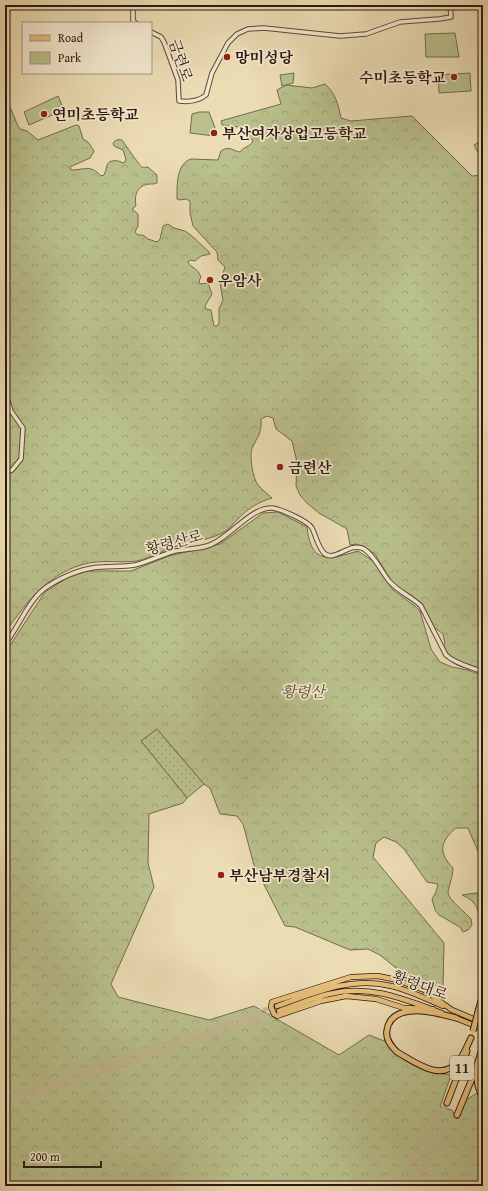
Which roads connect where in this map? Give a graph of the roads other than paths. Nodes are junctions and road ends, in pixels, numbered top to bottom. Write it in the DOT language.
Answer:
graph roads {
  1 [pos="137,5"];
  2 [pos="450,5"];
  3 [pos="134,22"];
  4 [pos="152,33"];
  5 [pos="5,391"];
  6 [pos="5,473"];
  7 [pos="5,644"];
  8 [pos="483,672"];
  9 [pos="424,990"];
  10 [pos="483,994"];
  11 [pos="420,996"];
  12 [pos="406,999"];
  13 [pos="277,1006"];
  14 [pos="404,1008"];
  15 [pos="434,1009"];
  16 [pos="452,1010"];
  17 [pos="279,1011"];
  18 [pos="456,1018"];
  19 [pos="483,1023"];
  20 [pos="483,1029"];
  21 [pos="471,1038"];
  22 [pos="483,1045"];
  23 [pos="476,1069"];
  24 [pos="483,1099"];
  25 [pos="448,1103"];
  26 [pos="457,1115"];
  1 -- 3 [label="street"];
  2 -- 4 [label="street, 금련로"];
  5 -- 6 [label="street"];
  7 -- 8 [label="street, 황령산로"];
  9 -- 11 [label="main road"];
  9 -- 14 [label="main road"];
  9 -- 16 [label="main road"];
  10 -- 21 [label="highway, 11, bridge"];
  11 -- 13 [label="main road, 황령대로"];
  11 -- 16 [label="main road, 황령대로"];
  12 -- 14 [label="main road"];
  12 -- 15 [label="main road, 황령대로"];
  12 -- 17 [label="main road, 황령대로"];
  14 -- 15 [label="main road"];
  15 -- 18 [label="main road, 황령대로"];
  16 -- 19 [label="main road, 황령대로"];
  18 -- 20 [label="main road, 황령대로"];
  18 -- 21 [label="highway"];
  21 -- 25 [label="highway, 11"];
  22 -- 23 [label="highway, 11"];
  23 -- 24 [label="highway"];
  23 -- 26 [label="highway, 11"];
}
